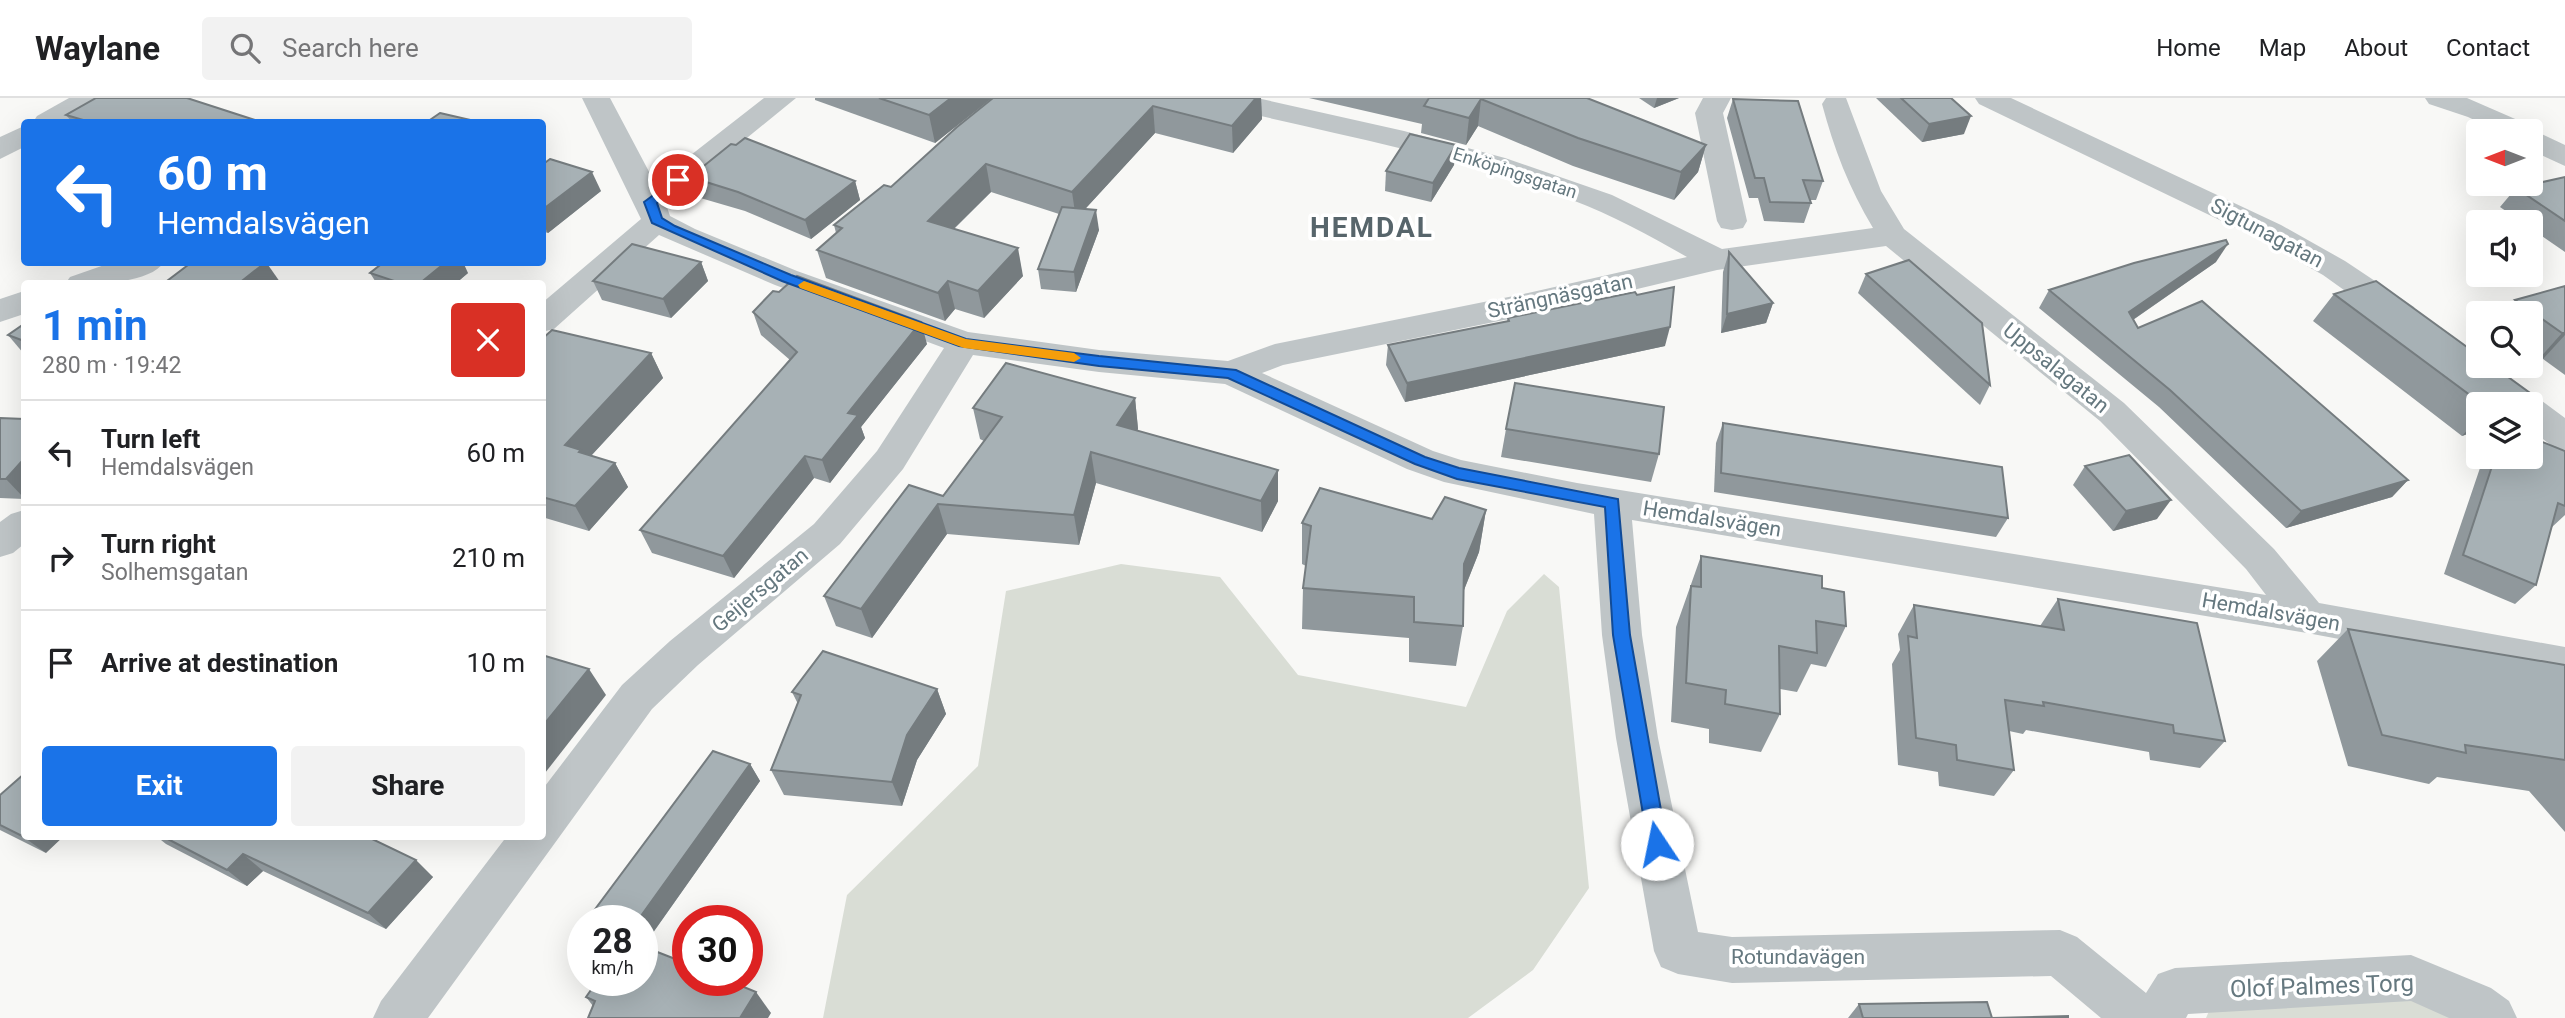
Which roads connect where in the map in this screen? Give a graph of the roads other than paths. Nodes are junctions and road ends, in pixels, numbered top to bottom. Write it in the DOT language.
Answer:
graph roads {
  1 [pos="89,98"];
  2 [pos="596,98"];
  3 [pos="782,98"];
  4 [pos="1220,98"];
  5 [pos="1717,98"];
  6 [pos="1989,98"];
  7 [pos="2439,98"];
  8 [pos="1839,100"];
  9 [pos="52,119"];
  10 [pos="2494,119"];
  11 [pos="21,137"];
  12 [pos="2543,145"];
  13 [pos="0,150"];
  14 [pos="2565,157"];
  15 [pos="653,211"];
  16 [pos="1732,220"];
  17 [pos="1892,235"];
  18 [pos="1717,260"];
  19 [pos="136,266"];
  20 [pos="93,280"];
  21 [pos="21,303"];
  22 [pos="0,310"];
  23 [pos="546,317"];
  24 [pos="2422,330"];
  25 [pos="964,343"];
  26 [pos="1231,373"];
  27 [pos="2543,419"];
  28 [pos="2565,437"];
  29 [pos="1612,503"];
  30 [pos="21,526"];
  31 [pos="0,543"];
  32 [pos="2307,617"];
  33 [pos="2565,664"];
  34 [pos="546,820"];
  35 [pos="531,840"];
  36 [pos="398,1018"];
  37 [pos="2138,1018"];
  38 [pos="2158,1018"];
  39 [pos="2492,1018"];
  1 -- 9 [label="street"];
  2 -- 15 [label="street"];
  3 -- 15 [label="street"];
  4 -- 18 [label="street, Enköpingsgatan"];
  5 -- 16 [label="street"];
  6 -- 24 [label="street, Sigtunagatan"];
  7 -- 10 [label="street"];
  8 -- 17 [label="street, Uppsalagatan"];
  11 -- 13 [label="street"];
  12 -- 14 [label="street"];
  15 -- 23 [label="street"];
  15 -- 25 [label="street, Hemdalsvägen"];
  17 -- 18 [label="street, Strängnäsgatan"];
  17 -- 32 [label="street, Uppsalagatan"];
  18 -- 26 [label="street, Strängnäsgatan"];
  19 -- 20 [label="street"];
  21 -- 22 [label="street"];
  25 -- 26 [label="street, Hemdalsvägen"];
  25 -- 34 [label="street, Geijersgatan"];
  26 -- 29 [label="street, Hemdalsvägen"];
  27 -- 28 [label="street"];
  29 -- 32 [label="street, Hemdalsvägen"];
  29 -- 37 [label="street, Rotundavägen"];
  30 -- 31 [label="street"];
  32 -- 33 [label="street, Hemdalsvägen"];
  35 -- 36 [label="street"];
  38 -- 39 [label="street, Olof Palmes Torg"];
}
